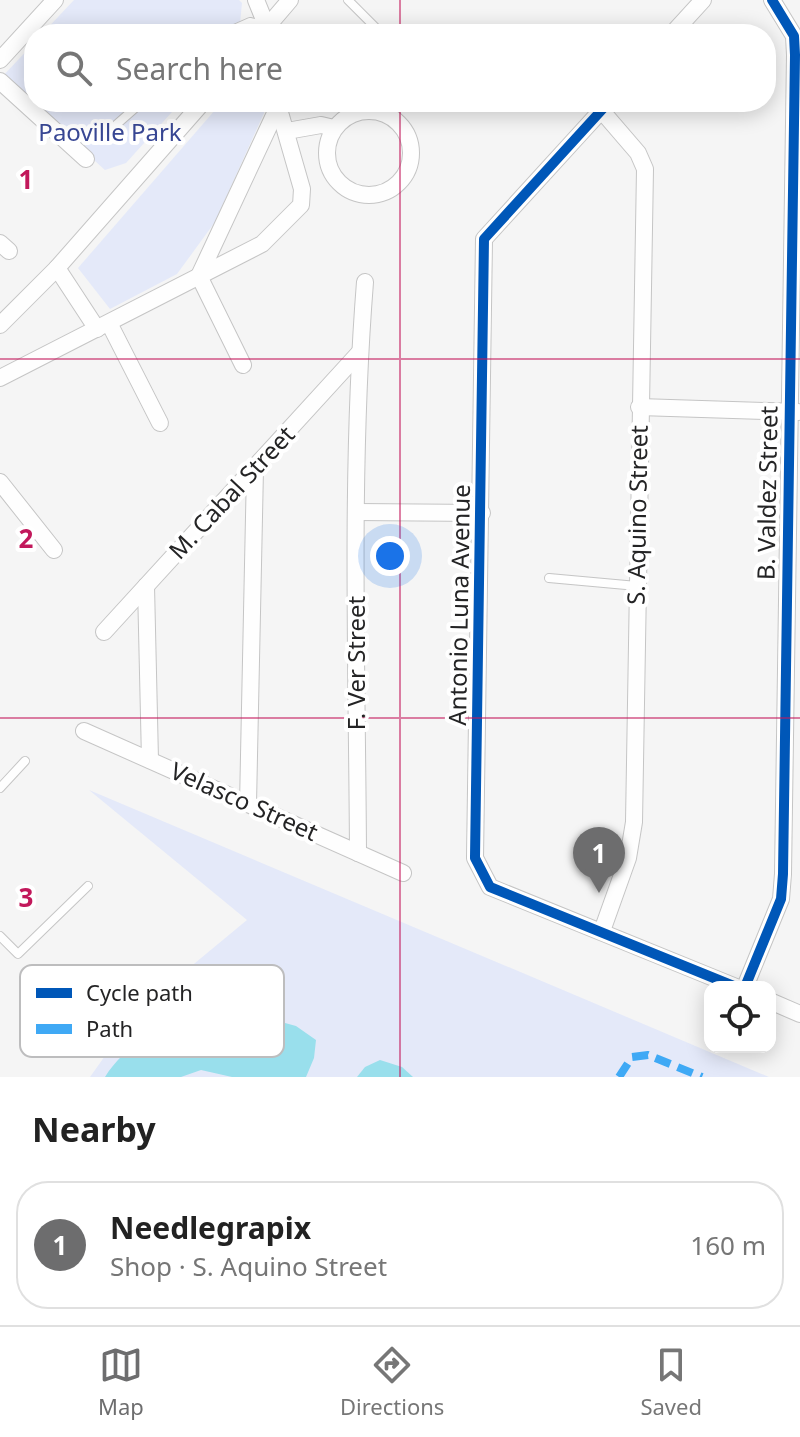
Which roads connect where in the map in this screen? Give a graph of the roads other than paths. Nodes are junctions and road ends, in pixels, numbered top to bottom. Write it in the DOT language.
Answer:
graph roads {
  1 [pos="55,0"];
  2 [pos="256,0"];
  3 [pos="290,0"];
  4 [pos="348,0"];
  5 [pos="703,0"];
  6 [pos="772,0"];
  7 [pos="33,24"];
  8 [pos="264,24"];
  9 [pos="271,24"];
  10 [pos="372,24"];
  11 [pos="681,24"];
  12 [pos="24,34"];
  13 [pos="0,60"];
  14 [pos="0,81"];
  15 [pos="24,103"];
  16 [pos="34,112"];
  17 [pos="131,112"];
  18 [pos="194,112"];
  19 [pos="274,112"];
  20 [pos="281,112"];
  21 [pos="365,112"];
  22 [pos="373,112"];
  23 [pos="600,112"];
  24 [pos="609,112"];
  25 [pos="334,128"];
  26 [pos="287,131"];
  27 [pos="100,139"];
  28 [pos="86,159"];
  29 [pos="57,268"];
  30 [pos="199,276"];
  31 [pos="365,282"];
  32 [pos="0,325"];
  33 [pos="103,326"];
  34 [pos="359,353"];
  35 [pos="243,365"];
  36 [pos="0,378"];
  37 [pos="639,407"];
  38 [pos="794,412"];
  39 [pos="160,423"];
  40 [pos="255,469"];
  41 [pos="0,482"];
  42 [pos="356,512"];
  43 [pos="482,513"];
  44 [pos="54,550"];
  45 [pos="549,578"];
  46 [pos="146,586"];
  47 [pos="637,586"];
  48 [pos="104,632"];
  49 [pos="84,731"];
  50 [pos="150,760"];
  51 [pos="25,761"];
  52 [pos="0,788"];
  53 [pos="248,804"];
  54 [pos="358,853"];
  55 [pos="403,873"];
  56 [pos="88,886"];
  57 [pos="602,931"];
  58 [pos="0,936"];
  59 [pos="722,981"];
  60 [pos="747,981"];
  61 [pos="776,1004"];
  62 [pos="800,1014"];
  1 -- 7 [label="street"];
  2 -- 8 [label="street"];
  3 -- 9 [label="street"];
  4 -- 10 [label="lane"];
  5 -- 11 [label="street"];
  6 -- 38 [label="street, B. Valdez Street"];
  12 -- 13 [label="street"];
  14 -- 15 [label="street"];
  16 -- 28 [label="street"];
  17 -- 27 [label="lane"];
  18 -- 29 [label="street"];
  19 -- 30 [label="street"];
  20 -- 26 [label="street"];
  21 -- 25 [label="street"];
  22 -- 25 [label="street"];
  23 -- 43 [label="street, Antonio Luna Avenue"];
  24 -- 37 [label="street, S. Aquino Street"];
  25 -- 26 [label="street"];
  26 -- 30 [label="street"];
  29 -- 32 [label="street"];
  29 -- 33 [label="street"];
  30 -- 33 [label="street"];
  30 -- 35 [label="street"];
  31 -- 34 [label="street, F. Ver Street"];
  33 -- 36 [label="street"];
  33 -- 39 [label="street"];
  34 -- 40 [label="street, M. Cabal Street"];
  34 -- 42 [label="street, F. Ver Street"];
  37 -- 38 [label="street"];
  37 -- 47 [label="street, S. Aquino Street"];
  38 -- 60 [label="street, B. Valdez Street"];
  40 -- 46 [label="street, M. Cabal Street"];
  40 -- 53 [label="street"];
  41 -- 44 [label="street"];
  42 -- 43 [label="street"];
  42 -- 54 [label="street, F. Ver Street"];
  43 -- 57 [label="street, Antonio Luna Avenue"];
  45 -- 47 [label="lane"];
  46 -- 48 [label="street, M. Cabal Street"];
  46 -- 50 [label="street"];
  47 -- 57 [label="street, S. Aquino Street"];
  49 -- 50 [label="street, Velasco Street"];
  50 -- 53 [label="street, Velasco Street"];
  51 -- 52 [label="lane"];
  53 -- 54 [label="street, Velasco Street"];
  54 -- 55 [label="street, Velasco Street"];
  56 -- 58 [label="lane"];
  57 -- 59 [label="street, Antonio Luna Avenue"];
  61 -- 62 [label="street"];
}
